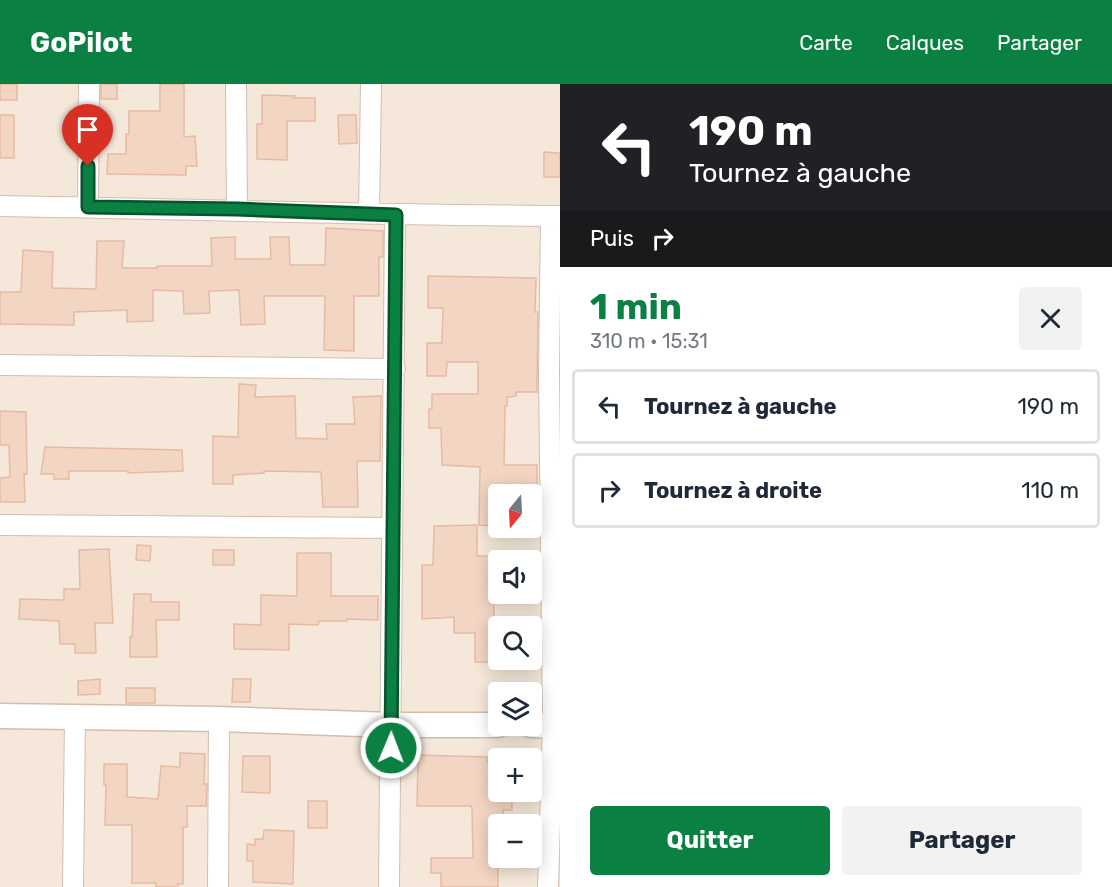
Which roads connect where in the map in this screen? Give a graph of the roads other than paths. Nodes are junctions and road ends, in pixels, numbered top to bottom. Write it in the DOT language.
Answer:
graph roads {
  1 [pos="89,84"];
  2 [pos="236,84"];
  3 [pos="371,84"];
  4 [pos="0,206"];
  5 [pos="88,207"];
  6 [pos="237,209"];
  7 [pos="369,214"];
  8 [pos="396,215"];
  9 [pos="556,216"];
  10 [pos="0,364"];
  11 [pos="395,369"];
  12 [pos="554,372"];
  13 [pos="0,525"];
  14 [pos="392,528"];
  15 [pos="0,716"];
  16 [pos="75,717"];
  17 [pos="219,719"];
  18 [pos="392,725"];
  19 [pos="488,725"];
  20 [pos="548,725"];
  21 [pos="73,887"];
  22 [pos="218,887"];
  23 [pos="389,887"];
  24 [pos="548,887"];
  1 -- 5 [label="street"];
  2 -- 6 [label="street"];
  3 -- 7 [label="street"];
  4 -- 5 [label="street"];
  5 -- 6 [label="street"];
  6 -- 7 [label="street"];
  7 -- 8 [label="street"];
  8 -- 9 [label="street"];
  8 -- 11 [label="street"];
  9 -- 12 [label="street"];
  10 -- 11 [label="street"];
  11 -- 14 [label="street"];
  12 -- 20 [label="street"];
  13 -- 14 [label="street"];
  14 -- 18 [label="street"];
  15 -- 16 [label="street"];
  16 -- 17 [label="street"];
  16 -- 21 [label="street"];
  17 -- 18 [label="street"];
  17 -- 22 [label="street"];
  18 -- 19 [label="street"];
  18 -- 23 [label="street"];
  20 -- 24 [label="street"];
}
